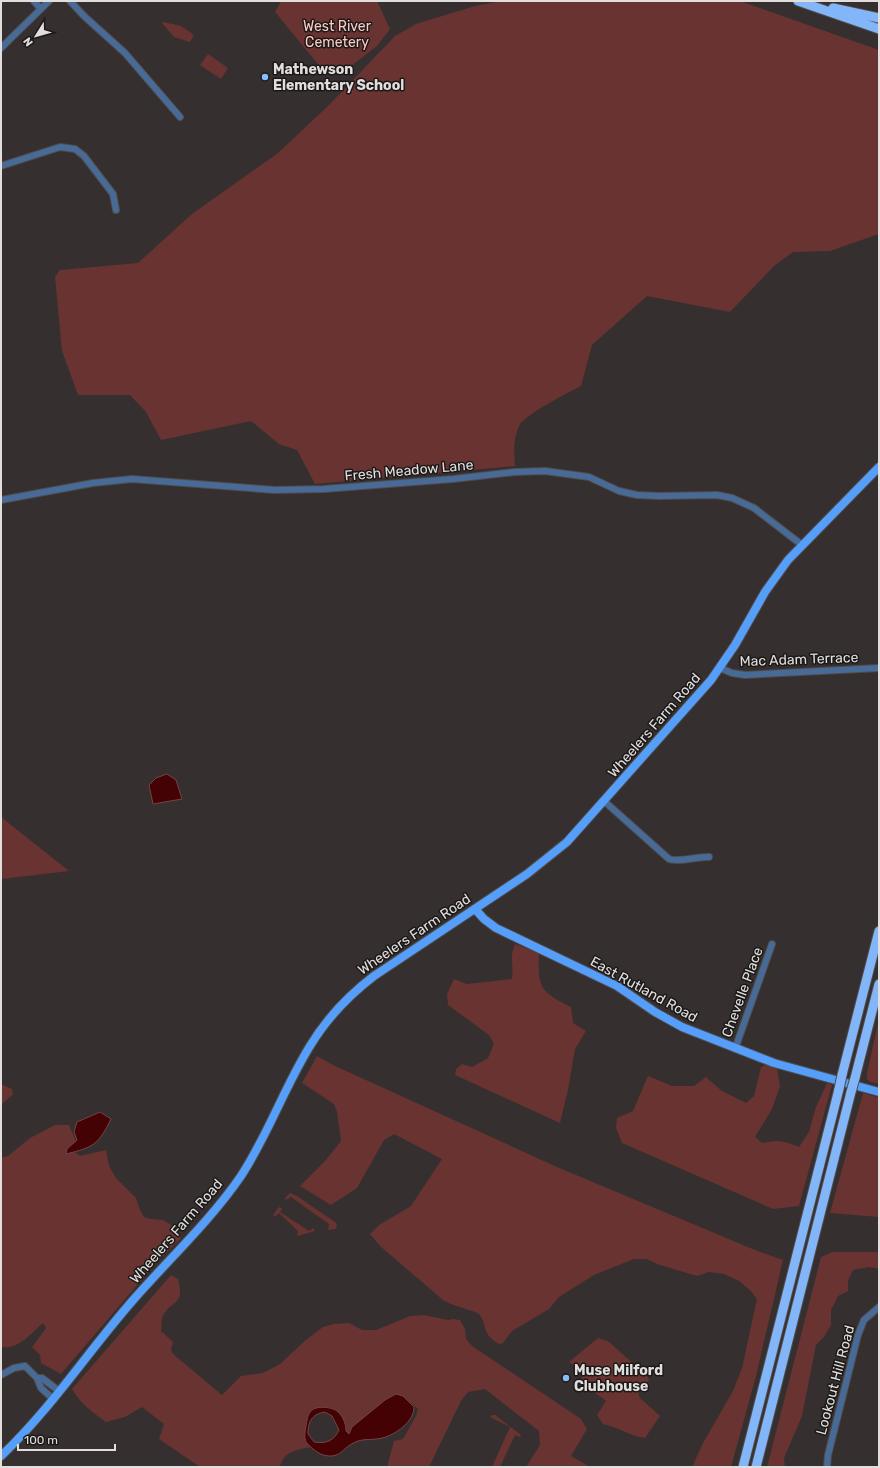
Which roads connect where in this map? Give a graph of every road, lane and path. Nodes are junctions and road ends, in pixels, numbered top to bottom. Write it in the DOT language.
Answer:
graph roads {
  1 [pos="34,1"];
  2 [pos="49,1"];
  3 [pos="70,1"];
  4 [pos="798,1"];
  5 [pos="807,1"];
  6 [pos="41,9"];
  7 [pos="879,18"];
  8 [pos="879,29"];
  9 [pos="1,48"];
  10 [pos="180,117"];
  11 [pos="1,166"];
  12 [pos="116,210"];
  13 [pos="879,467"];
  14 [pos="1,500"];
  15 [pos="802,545"];
  16 [pos="720,668"];
  17 [pos="879,668"];
  18 [pos="604,801"];
  19 [pos="709,857"];
  20 [pos="475,909"];
  21 [pos="879,931"];
  22 [pos="772,944"];
  23 [pos="879,984"];
  24 [pos="735,1048"];
  25 [pos="879,1092"];
  26 [pos="879,1307"];
  27 [pos="1,1375"];
  28 [pos="37,1378"];
  29 [pos="58,1391"];
  30 [pos="52,1398"];
  31 [pos="1,1456"];
  32 [pos="743,1467"];
  33 [pos="756,1467"];
  34 [pos="827,1467"];
  1 -- 6 [label="street"];
  2 -- 6 [label="street"];
  3 -- 10 [label="street"];
  4 -- 8 [label="highway"];
  5 -- 7 [label="highway"];
  6 -- 9 [label="street"];
  11 -- 12 [label="street"];
  13 -- 15 [label="main road, Wheelers Farm Road"];
  14 -- 15 [label="street, Fresh Meadow Lane"];
  15 -- 16 [label="main road, Wheelers Farm Road"];
  16 -- 17 [label="street, Mac Adam Terrace"];
  16 -- 18 [label="main road, Wheelers Farm Road"];
  18 -- 19 [label="street"];
  18 -- 20 [label="main road, Wheelers Farm Road"];
  20 -- 24 [label="main road, East Rutland Road"];
  20 -- 29 [label="main road, Wheelers Farm Road"];
  21 -- 32 [label="highway, bridge"];
  22 -- 24 [label="street, Chevelle Place"];
  23 -- 33 [label="highway, bridge"];
  24 -- 25 [label="main road, East Rutland Road"];
  26 -- 34 [label="street, Lookout Hill Road"];
  27 -- 28 [label="street"];
  28 -- 29 [label="street"];
  28 -- 30 [label="street"];
  29 -- 30 [label="main road, Wheelers Farm Road"];
  30 -- 31 [label="main road, Wheelers Farm Road"];
}
